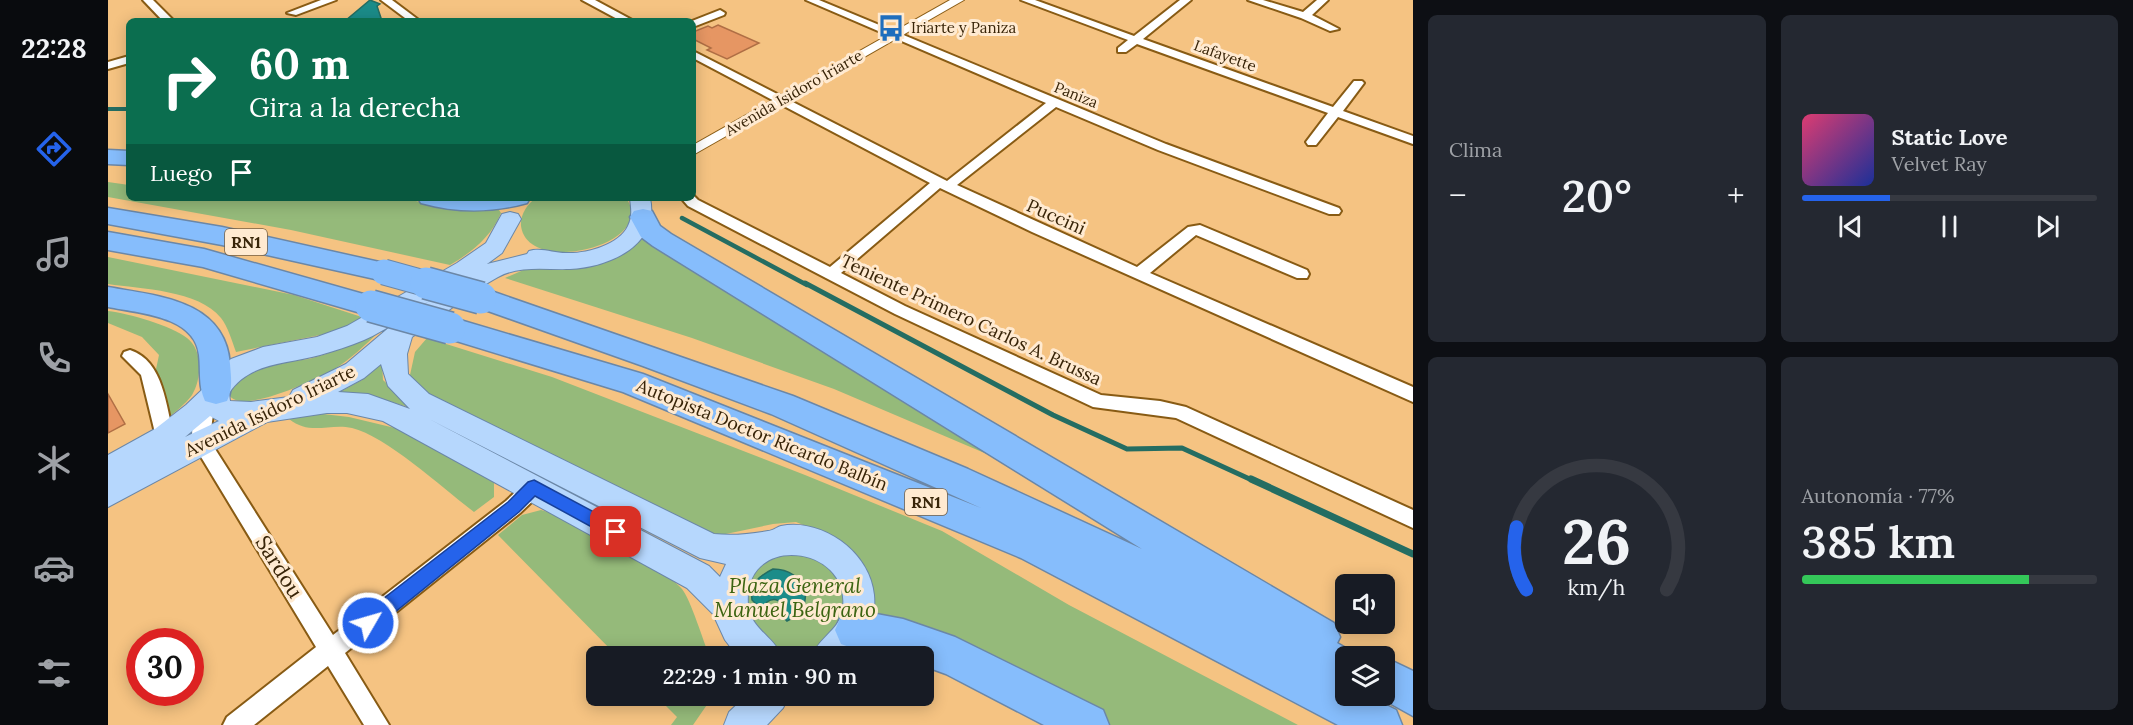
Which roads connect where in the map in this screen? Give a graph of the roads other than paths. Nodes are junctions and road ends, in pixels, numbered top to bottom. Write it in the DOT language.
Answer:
graph roads {
  1 [pos="148,0"];
  2 [pos="331,0"];
  3 [pos="386,0"];
  4 [pos="587,0"];
  5 [pos="811,0"];
  6 [pos="958,0"];
  7 [pos="1026,0"];
  8 [pos="1186,0"];
  9 [pos="1253,0"];
  10 [pos="1323,0"];
  11 [pos="292,13"];
  12 [pos="720,13"];
  13 [pos="1305,16"];
  14 [pos="166,18"];
  15 [pos="411,18"];
  16 [pos="623,18"];
  17 [pos="696,23"];
  18 [pos="1334,29"];
  19 [pos="893,36"];
  20 [pos="1135,39"];
  21 [pos="1122,50"];
  22 [pos="696,56"];
  23 [pos="126,60"];
  24 [pos="108,66"];
  25 [pos="1358,83"];
  26 [pos="781,100"];
  27 [pos="1053,103"];
  28 [pos="1336,112"];
  29 [pos="1413,140"];
  30 [pos="1312,142"];
  31 [pos="696,149"];
  32 [pos="108,157"];
  33 [pos="126,159"];
  34 [pos="943,184"];
  35 [pos="452,201"];
  36 [pos="691,201"];
  37 [pos="644,206"];
  38 [pos="514,208"];
  39 [pos="1334,211"];
  40 [pos="108,216"];
  41 [pos="108,241"];
  42 [pos="552,260"];
  43 [pos="1140,273"];
  44 [pos="1302,274"];
  45 [pos="830,275"];
  46 [pos="108,297"];
  47 [pos="401,332"];
  48 [pos="130,356"];
  49 [pos="1413,395"];
  50 [pos="211,398"];
  51 [pos="272,409"];
  52 [pos="201,442"];
  53 [pos="156,450"];
  54 [pos="108,470"];
  55 [pos="534,487"];
  56 [pos="108,494"];
  57 [pos="1413,519"];
  58 [pos="764,545"];
  59 [pos="737,628"];
  60 [pos="841,644"];
  61 [pos="751,646"];
  62 [pos="1335,647"];
  63 [pos="331,651"];
  64 [pos="1335,664"];
  65 [pos="1395,684"];
  66 [pos="1395,693"];
  67 [pos="1413,695"];
  68 [pos="1413,702"];
  69 [pos="761,706"];
  70 [pos="235,725"];
  71 [pos="377,725"];
  72 [pos="742,725"];
  73 [pos="1088,725"];
  74 [pos="1381,725"];
  1 -- 14 [label="street"];
  2 -- 11 [label="street"];
  3 -- 15 [label="street"];
  4 -- 16 [label="street"];
  5 -- 19 [label="street, Paniza"];
  6 -- 19 [label="street, Avenida Isidoro Iriarte"];
  7 -- 20 [label="street, Lafayette"];
  8 -- 20 [label="street"];
  9 -- 13 [label="street"];
  10 -- 13 [label="street"];
  12 -- 17 [label="street"];
  13 -- 18 [label="street"];
  19 -- 26 [label="street, Avenida Isidoro Iriarte"];
  19 -- 27 [label="street, Paniza"];
  20 -- 21 [label="street"];
  20 -- 28 [label="street, Lafayette"];
  22 -- 26 [label="street, Puccini"];
  23 -- 24 [label="street"];
  25 -- 28 [label="street"];
  26 -- 31 [label="street, Avenida Isidoro Iriarte"];
  26 -- 34 [label="street, Puccini"];
  27 -- 34 [label="street"];
  27 -- 39 [label="street, Paniza"];
  28 -- 29 [label="street, Lafayette"];
  28 -- 30 [label="street"];
  32 -- 33 [label="highway"];
  34 -- 43 [label="street, Puccini"];
  34 -- 45 [label="street"];
  35 -- 38 [label="highway"];
  36 -- 45 [label="street, Teniente Primero Carlos A. Brussa"];
  37 -- 42 [label="main road, Avenida Isidoro Iriarte"];
  37 -- 62 [label="highway"];
  38 -- 42 [label="main road"];
  38 -- 50 [label="main road, Avenida Isidoro Iriarte"];
  40 -- 64 [label="highway, Autopista Doctor Ricardo Balbín / RN1, bridge"];
  41 -- 74 [label="highway, Autopista Doctor Ricardo Balbín / RN1, bridge"];
  42 -- 47 [label="main road, Avenida Isidoro Iriarte"];
  43 -- 44 [label="street"];
  43 -- 49 [label="street, Puccini"];
  45 -- 57 [label="street, Teniente Primero Carlos A. Brussa"];
  46 -- 50 [label="highway"];
  47 -- 51 [label="main road, Avenida Isidoro Iriarte"];
  47 -- 58 [label="main road"];
  48 -- 53 [label="street"];
  50 -- 51 [label="main road"];
  50 -- 52 [label="street"];
  50 -- 53 [label="main road, Avenida Isidoro Iriarte"];
  51 -- 52 [label="main road, Avenida Isidoro Iriarte"];
  51 -- 55 [label="main road"];
  52 -- 53 [label="main road, Avenida Isidoro Iriarte"];
  52 -- 63 [label="street, Sardou"];
  53 -- 54 [label="main road, Avenida Isidoro Iriarte"];
  53 -- 56 [label="main road, Avenida Isidoro Iriarte"];
  55 -- 59 [label="main road"];
  55 -- 63 [label="street"];
  58 -- 59 [label="main road"];
  58 -- 60 [label="main road"];
  59 -- 61 [label="main road"];
  60 -- 73 [label="highway"];
  63 -- 70 [label="street"];
  63 -- 71 [label="street, Sardou"];
  65 -- 67 [label="highway"];
  66 -- 68 [label="highway"];
  69 -- 72 [label="main road"];
}
